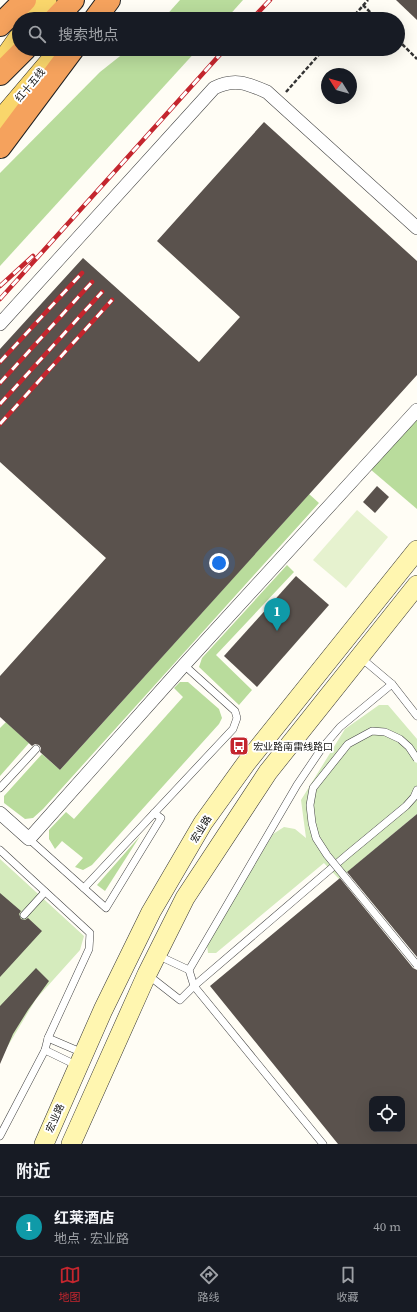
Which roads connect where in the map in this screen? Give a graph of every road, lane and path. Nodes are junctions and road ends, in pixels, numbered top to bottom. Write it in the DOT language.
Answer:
graph roads {
  1 [pos="25,0"];
  2 [pos="46,0"];
  3 [pos="73,0"];
  4 [pos="102,0"];
  5 [pos="109,0"];
  6 [pos="368,0"];
  7 [pos="363,5"];
  8 [pos="13,12"];
  9 [pos="38,12"];
  10 [pos="62,12"];
  11 [pos="92,12"];
  12 [pos="100,12"];
  13 [pos="357,12"];
  14 [pos="370,12"];
  15 [pos="12,13"];
  16 [pos="0,25"];
  17 [pos="405,47"];
  18 [pos="12,48"];
  19 [pos="18,56"];
  20 [pos="55,56"];
  21 [pos="68,56"];
  22 [pos="318,56"];
  23 [pos="417,59"];
  24 [pos="0,65"];
  25 [pos="0,74"];
  26 [pos="278,102"];
  27 [pos="0,121"];
  28 [pos="0,147"];
  29 [pos="417,228"];
  30 [pos="0,324"];
  31 [pos="417,410"];
  32 [pos="417,550"];
  33 [pos="417,585"];
  34 [pos="359,656"];
  35 [pos="184,665"];
  36 [pos="392,684"];
  37 [pos="417,716"];
  38 [pos="36,749"];
  39 [pos="417,760"];
  40 [pos="0,788"];
  41 [pos="417,790"];
  42 [pos="0,813"];
  43 [pos="154,813"];
  44 [pos="29,839"];
  45 [pos="0,850"];
  46 [pos="84,888"];
  47 [pos="45,892"];
  48 [pos="24,915"];
  49 [pos="156,955"];
  50 [pos="417,965"];
  51 [pos="189,970"];
  52 [pos="147,974"];
  53 [pos="194,986"];
  54 [pos="48,1038"];
  55 [pos="45,1050"];
  56 [pos="81,1060"];
  57 [pos="0,1136"];
  58 [pos="44,1144"];
  59 [pos="72,1144"];
  60 [pos="323,1144"];
  1 -- 8 [label="highway"];
  2 -- 9 [label="main road"];
  3 -- 10 [label="highway"];
  4 -- 11 [label="main road"];
  5 -- 12 [label="highway"];
  6 -- 7 [label="path"];
  7 -- 13 [label="path"];
  7 -- 14 [label="path"];
  15 -- 16 [label="highway"];
  17 -- 23 [label="path"];
  18 -- 24 [label="main road"];
  19 -- 25 [label="highway"];
  20 -- 27 [label="main road, 红十五线"];
  21 -- 28 [label="highway"];
  22 -- 26 [label="path"];
  26 -- 29 [label="street"];
  26 -- 30 [label="street"];
  31 -- 35 [label="street"];
  32 -- 56 [label="street, 宏业路"];
  33 -- 34 [label="street"];
  34 -- 36 [label="lane"];
  34 -- 49 [label="street"];
  35 -- 43 [label="lane"];
  35 -- 44 [label="street"];
  36 -- 37 [label="lane"];
  36 -- 51 [label="lane"];
  38 -- 40 [label="lane"];
  39 -- 50 [label="lane, bridge"];
  41 -- 53 [label="lane"];
  42 -- 44 [label="street"];
  43 -- 46 [label="lane"];
  43 -- 46 [label="lane"];
  44 -- 46 [label="lane"];
  45 -- 47 [label="lane"];
  47 -- 48 [label="lane"];
  47 -- 54 [label="lane"];
  49 -- 51 [label="lane"];
  49 -- 52 [label="street"];
  51 -- 53 [label="lane"];
  52 -- 53 [label="lane"];
  52 -- 59 [label="street"];
  53 -- 60 [label="lane"];
  54 -- 55 [label="lane"];
  54 -- 56 [label="lane"];
  55 -- 56 [label="lane"];
  55 -- 57 [label="lane"];
  56 -- 58 [label="street, 宏业路"];
}
